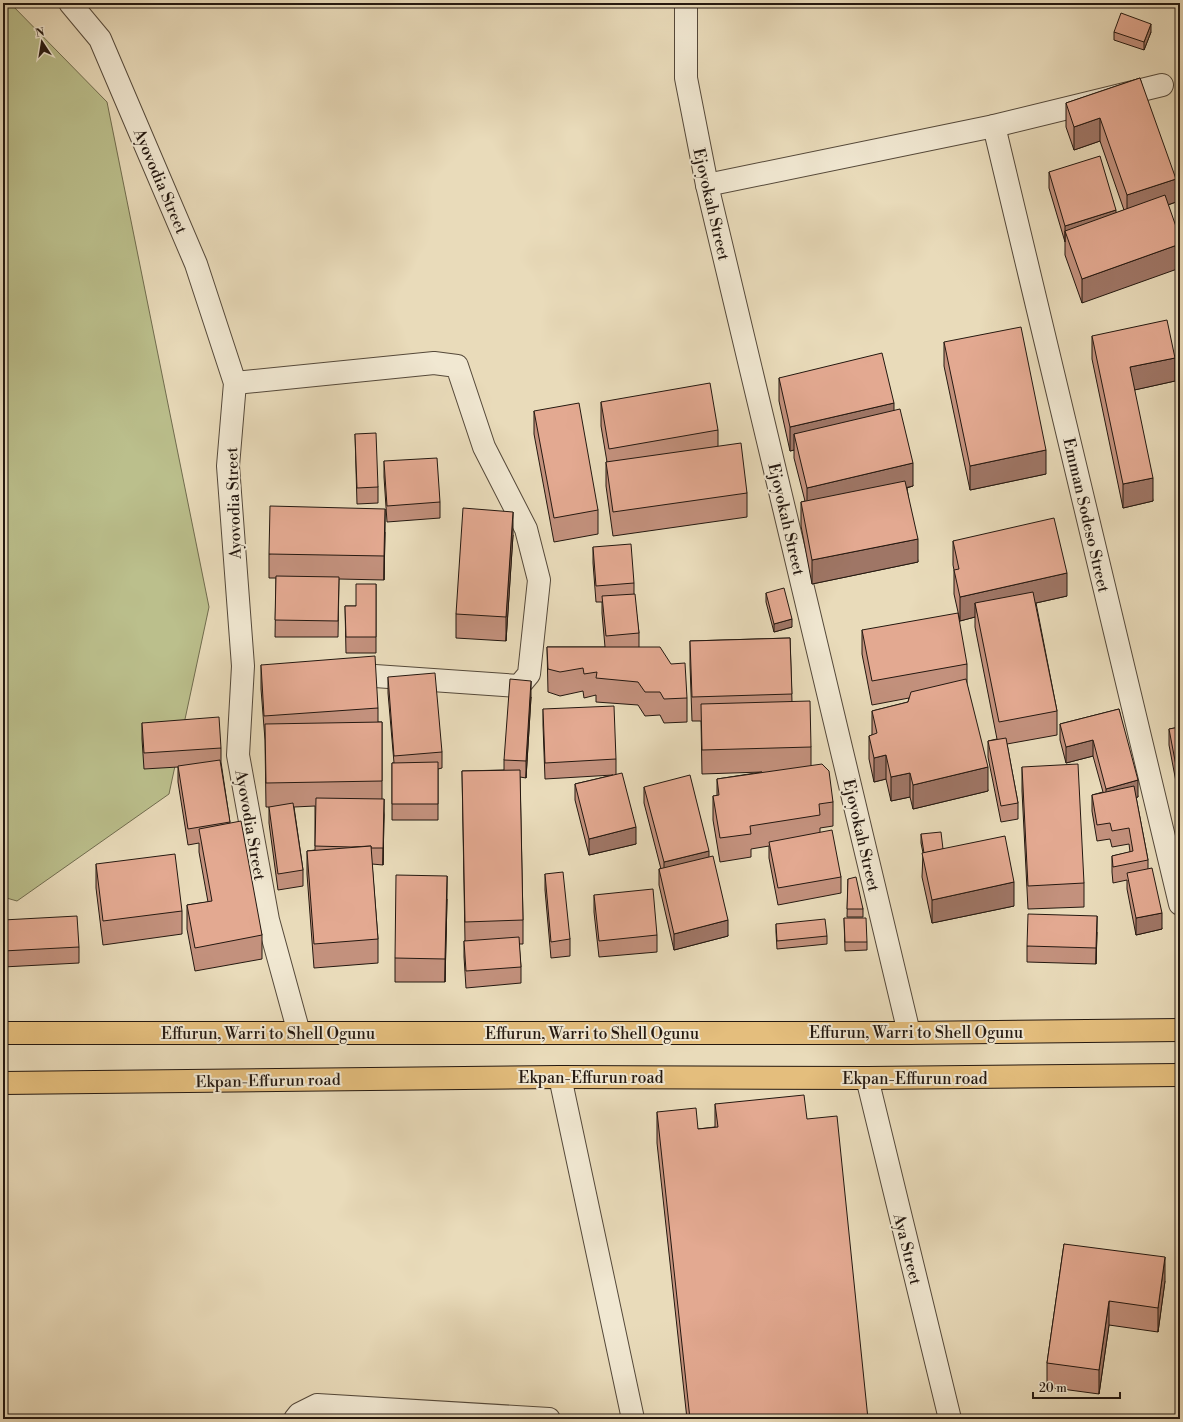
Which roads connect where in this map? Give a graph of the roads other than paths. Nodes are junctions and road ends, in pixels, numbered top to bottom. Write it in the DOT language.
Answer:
graph roads {
  1 [pos="70,3"];
  2 [pos="686,3"];
  3 [pos="1162,85"];
  4 [pos="994,126"];
  5 [pos="707,185"];
  6 [pos="235,383"];
  7 [pos="243,666"];
  8 [pos="267,668"];
  9 [pos="330,672"];
  10 [pos="1180,904"];
  11 [pos="1180,1030"];
  12 [pos="299,1032"];
  13 [pos="3,1033"];
  14 [pos="909,1033"];
  15 [pos="1180,1075"];
  16 [pos="560,1077"];
  17 [pos="867,1078"];
  18 [pos="3,1083"];
  19 [pos="295,1419"];
  20 [pos="548,1419"];
  21 [pos="633,1419"];
  22 [pos="953,1419"];
  1 -- 6 [label="street, Ayovodia Street"];
  2 -- 5 [label="street, Ejoyokah Street"];
  3 -- 4 [label="street"];
  4 -- 5 [label="street"];
  4 -- 10 [label="street, Emman Sodeso Street"];
  5 -- 14 [label="street, Ejoyokah Street"];
  6 -- 7 [label="street, Ayovodia Street"];
  6 -- 9 [label="street"];
  7 -- 8 [label="street"];
  7 -- 12 [label="street, Ayovodia Street"];
  11 -- 14 [label="main road, Effurun, Warri to Shell Ogunu"];
  12 -- 13 [label="main road, Effurun, Warri to Shell Ogunu"];
  12 -- 14 [label="main road, Effurun, Warri to Shell Ogunu"];
  15 -- 17 [label="main road, Ekpan-Effurun road"];
  16 -- 17 [label="main road, Ekpan-Effurun road"];
  16 -- 18 [label="main road, Ekpan-Effurun road"];
  16 -- 21 [label="street"];
  17 -- 22 [label="street, Aya Street"];
  19 -- 20 [label="street"];
}
